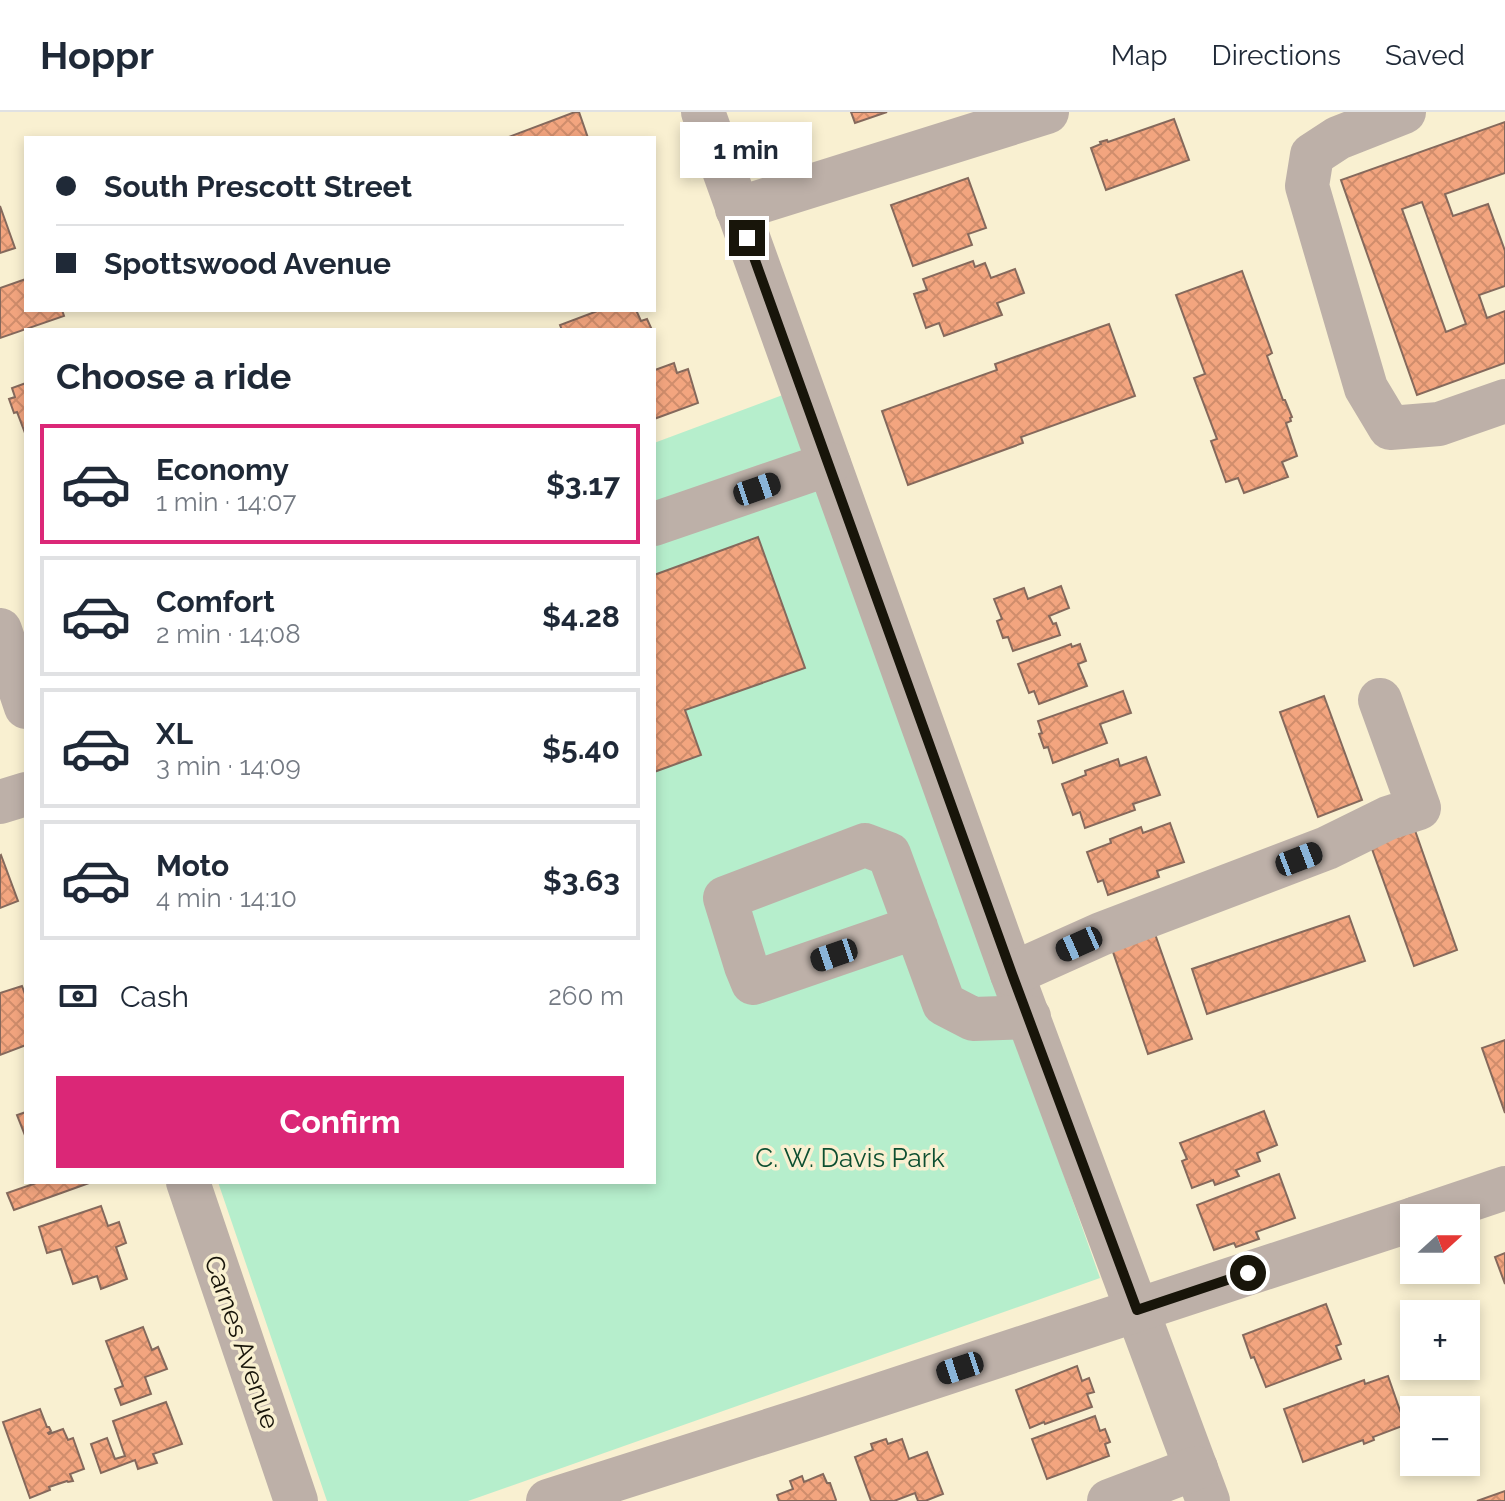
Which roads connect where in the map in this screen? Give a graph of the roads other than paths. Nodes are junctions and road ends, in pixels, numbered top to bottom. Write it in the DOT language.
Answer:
graph roads {
  1 [pos="703,112"];
  2 [pos="1047,112"];
  3 [pos="1404,112"];
  4 [pos="737,209"];
  5 [pos="1505,401"];
  6 [pos="829,464"];
  7 [pos="656,523"];
  8 [pos="0,630"];
  9 [pos="1380,700"];
  10 [pos="24,701"];
  11 [pos="24,795"];
  12 [pos="0,802"];
  13 [pos="916,927"];
  14 [pos="1012,974"];
  15 [pos="1029,1017"];
  16 [pos="189,1184"];
  17 [pos="1505,1188"];
  18 [pos="1457,1204"];
  19 [pos="1400,1223"];
  20 [pos="1137,1310"];
  21 [pos="1202,1485"];
  22 [pos="296,1501"];
  23 [pos="548,1501"];
  24 [pos="1109,1501"];
  1 -- 4 [label="street"];
  2 -- 4 [label="street"];
  3 -- 5 [label="street"];
  4 -- 6 [label="street"];
  6 -- 7 [label="street"];
  6 -- 14 [label="street"];
  8 -- 10 [label="street"];
  9 -- 14 [label="street"];
  11 -- 12 [label="street"];
  13 -- 13 [label="street"];
  13 -- 15 [label="street"];
  14 -- 15 [label="street"];
  15 -- 20 [label="street"];
  16 -- 22 [label="street, Carnes Avenue"];
  17 -- 18 [label="street"];
  19 -- 20 [label="street"];
  20 -- 21 [label="street"];
  20 -- 23 [label="street"];
  21 -- 24 [label="street"];
}
